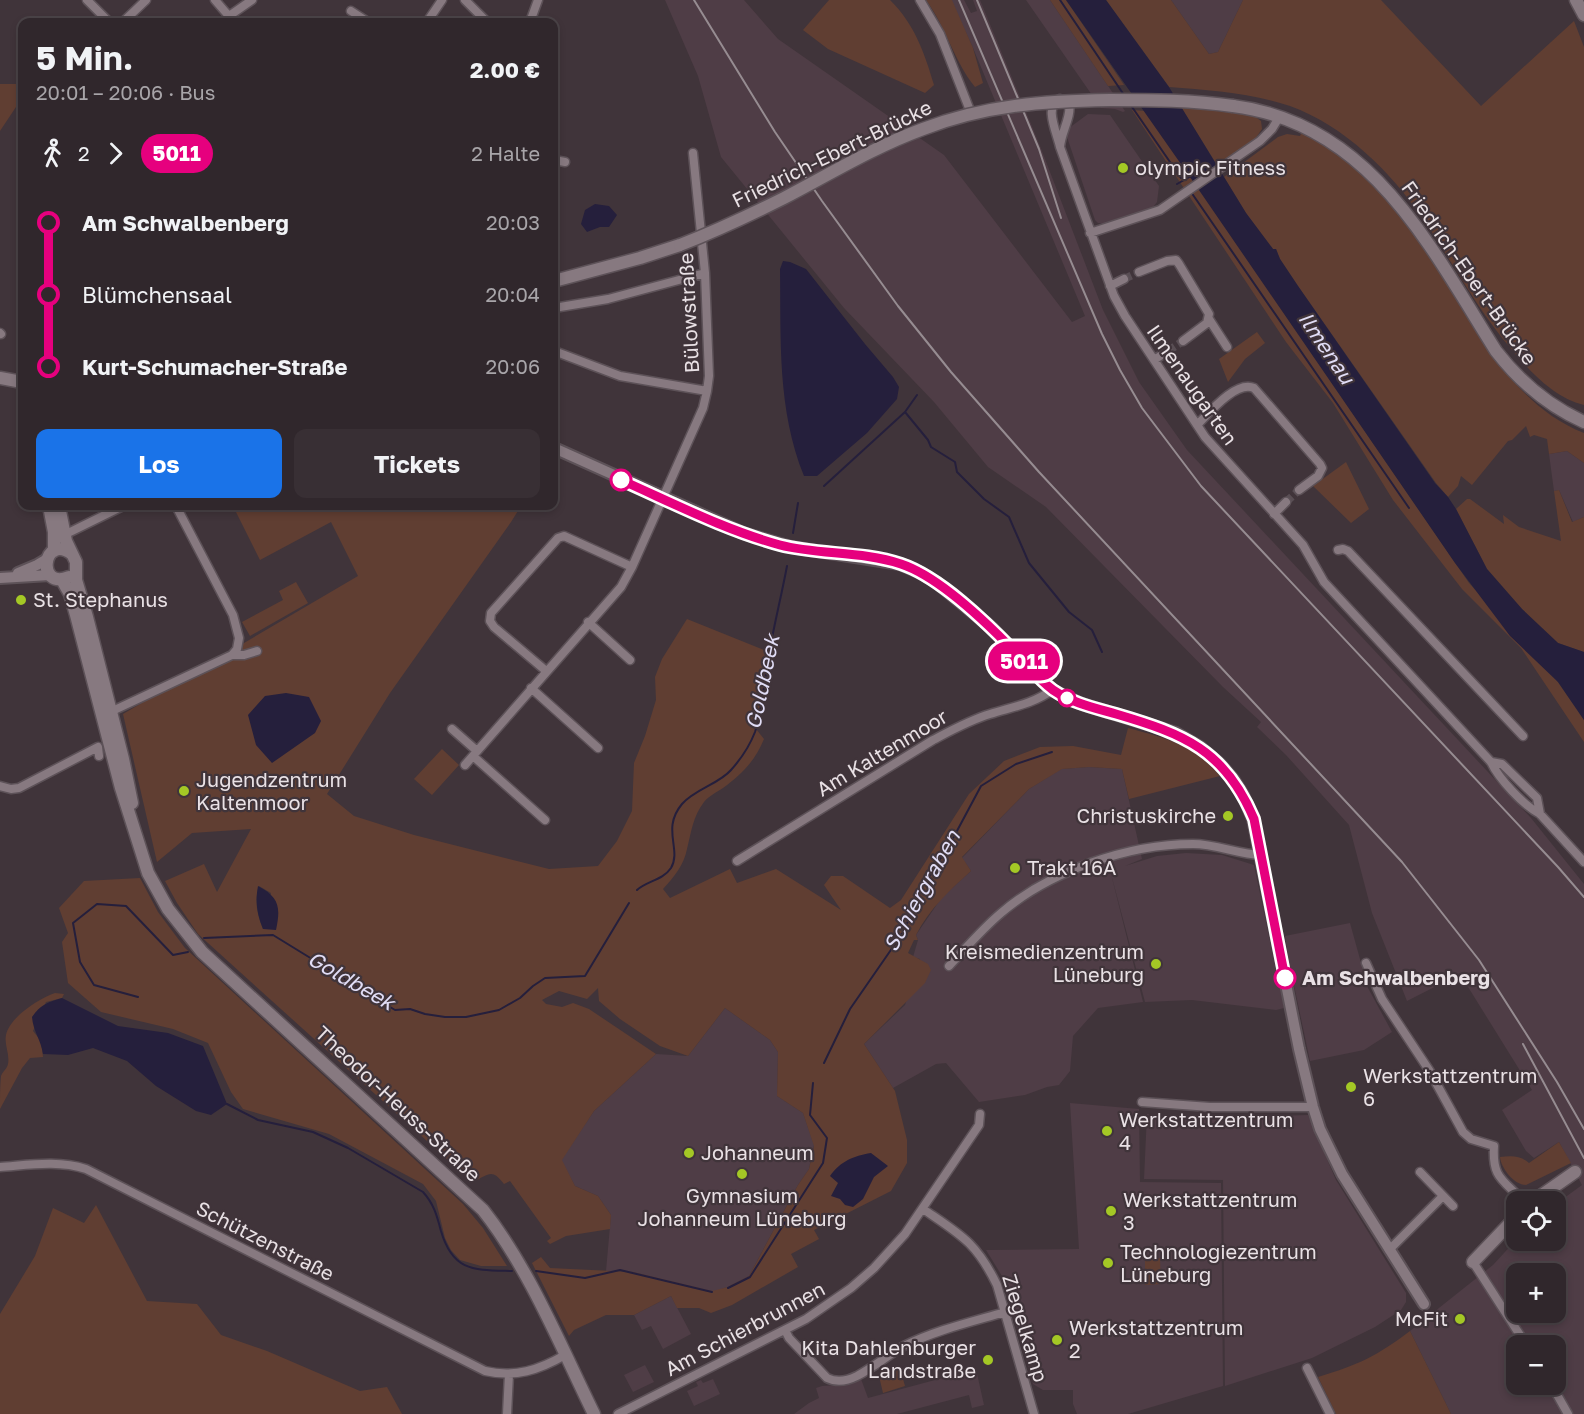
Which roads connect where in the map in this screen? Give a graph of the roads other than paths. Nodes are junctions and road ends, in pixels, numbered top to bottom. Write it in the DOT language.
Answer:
graph roads {
  1 [pos="87,0"];
  2 [pos="146,0"];
  3 [pos="215,0"];
  4 [pos="252,0"];
  5 [pos="442,0"];
  6 [pos="465,0"];
  7 [pos="538,0"];
  8 [pos="920,0"];
  9 [pos="1576,0"];
  10 [pos="351,11"];
  11 [pos="1584,15"];
  12 [pos="104,18"];
  13 [pos="127,18"];
  14 [pos="230,18"];
  15 [pos="232,18"];
  16 [pos="362,18"];
  17 [pos="430,18"];
  18 [pos="483,18"];
  19 [pos="531,18"];
  20 [pos="971,113"];
  21 [pos="1280,116"];
  22 [pos="1060,147"];
  23 [pos="693,153"];
  24 [pos="558,161"];
  25 [pos="565,162"];
  26 [pos="1090,233"];
  27 [pos="1139,272"];
  28 [pos="705,273"];
  29 [pos="1124,279"];
  30 [pos="558,280"];
  31 [pos="1110,286"];
  32 [pos="558,307"];
  33 [pos="1209,319"];
  34 [pos="1183,341"];
  35 [pos="1227,347"];
  36 [pos="1168,351"];
  37 [pos="558,353"];
  38 [pos="1154,360"];
  39 [pos="0,378"];
  40 [pos="18,381"];
  41 [pos="707,391"];
  42 [pos="1580,419"];
  43 [pos="1197,425"];
  44 [pos="558,450"];
  45 [pos="1299,490"];
  46 [pos="663,498"];
  47 [pos="1286,502"];
  48 [pos="51,510"];
  49 [pos="60,510"];
  50 [pos="115,510"];
  51 [pos="178,510"];
  52 [pos="1274,514"];
  53 [pos="64,535"];
  54 [pos="1338,549"];
  55 [pos="72,554"];
  56 [pos="50,555"];
  57 [pos="632,567"];
  58 [pos="75,570"];
  59 [pos="56,577"];
  60 [pos="3,578"];
  61 [pos="588,622"];
  62 [pos="256,651"];
  63 [pos="232,655"];
  64 [pos="630,660"];
  65 [pos="545,670"];
  66 [pos="531,688"];
  67 [pos="1052,690"];
  68 [pos="107,714"];
  69 [pos="452,729"];
  70 [pos="1523,736"];
  71 [pos="598,748"];
  72 [pos="475,753"];
  73 [pos="99,756"];
  74 [pos="465,765"];
  75 [pos="0,786"];
  76 [pos="545,820"];
  77 [pos="1261,855"];
  78 [pos="737,861"];
  79 [pos="1584,862"];
  80 [pos="1366,963"];
  81 [pos="949,966"];
  82 [pos="1142,1102"];
  83 [pos="1313,1107"];
  84 [pos="980,1114"];
  85 [pos="0,1167"];
  86 [pos="1420,1172"];
  87 [pos="1575,1172"];
  88 [pos="1513,1191"];
  89 [pos="1545,1191"];
  90 [pos="1443,1196"];
  91 [pos="1453,1206"];
  92 [pos="923,1209"];
  93 [pos="1506,1227"];
  94 [pos="1389,1250"];
  95 [pos="1473,1262"];
  96 [pos="1424,1304"];
  97 [pos="1005,1312"];
  98 [pos="785,1330"];
  99 [pos="1520,1335"];
  100 [pos="565,1355"];
  101 [pos="1308,1368"];
  102 [pos="509,1374"];
  103 [pos="1557,1395"];
  104 [pos="507,1414"];
  105 [pos="594,1414"];
  106 [pos="618,1414"];
  107 [pos="1034,1414"];
  108 [pos="1330,1414"];
  109 [pos="1568,1414"];
  1 -- 12 [label="street"];
  2 -- 13 [label="street"];
  3 -- 14 [label="street"];
  4 -- 15 [label="street"];
  5 -- 17 [label="street"];
  6 -- 18 [label="street"];
  7 -- 19 [label="street"];
  8 -- 20 [label="street"];
  9 -- 11 [label="main road"];
  10 -- 16 [label="street"];
  20 -- 21 [label="main road, Friedrich-Ebert-Brücke, bridge"];
  20 -- 30 [label="main road, Friedrich-Ebert-Brücke, bridge"];
  21 -- 26 [label="street"];
  21 -- 42 [label="main road, Friedrich-Ebert-Brücke"];
  22 -- 22 [label="street, Ilmenaugarten"];
  22 -- 26 [label="street, Ilmenaugarten"];
  23 -- 28 [label="street, Bülowstraße"];
  24 -- 25 [label="street"];
  26 -- 31 [label="street, Ilmenaugarten"];
  27 -- 33 [label="street"];
  28 -- 32 [label="street"];
  28 -- 41 [label="street, Bülowstraße"];
  29 -- 31 [label="street"];
  31 -- 38 [label="street, Ilmenaugarten"];
  33 -- 34 [label="street"];
  33 -- 35 [label="street"];
  36 -- 38 [label="street"];
  37 -- 41 [label="street"];
  38 -- 43 [label="street, Ilmenaugarten"];
  39 -- 40 [label="main road"];
  41 -- 46 [label="street, Bülowstraße"];
  43 -- 45 [label="street"];
  43 -- 52 [label="street, Ilmenaugarten"];
  44 -- 46 [label="street"];
  46 -- 57 [label="street, Bülowstraße"];
  46 -- 67 [label="street"];
  47 -- 52 [label="street"];
  48 -- 56 [label="main road, Theodor-Heuss-Straße"];
  49 -- 53 [label="main road, Theodor-Heuss-Straße"];
  50 -- 53 [label="street"];
  51 -- 63 [label="street"];
  52 -- 79 [label="street, Ilmenaugarten"];
  53 -- 55 [label="main road, Theodor-Heuss-Straße"];
  54 -- 70 [label="street"];
  55 -- 56 [label="main road"];
  55 -- 58 [label="main road, Theodor-Heuss-Straße"];
  56 -- 59 [label="main road, Theodor-Heuss-Straße"];
  56 -- 60 [label="street"];
  57 -- 61 [label="street, Bülowstraße"];
  57 -- 65 [label="street"];
  58 -- 59 [label="main road"];
  58 -- 68 [label="main road, Theodor-Heuss-Straße"];
  59 -- 60 [label="street"];
  59 -- 68 [label="main road, Theodor-Heuss-Straße"];
  61 -- 64 [label="street"];
  61 -- 65 [label="street, Bülowstraße"];
  62 -- 63 [label="street"];
  63 -- 68 [label="street"];
  65 -- 66 [label="street, Bülowstraße"];
  66 -- 71 [label="street"];
  66 -- 72 [label="street, Bülowstraße"];
  67 -- 77 [label="street"];
  67 -- 78 [label="street, Am Kaltenmoor"];
  68 -- 100 [label="main road, Theodor-Heuss-Straße"];
  69 -- 72 [label="street"];
  72 -- 74 [label="street, Bülowstraße"];
  72 -- 76 [label="street"];
  73 -- 75 [label="street"];
  77 -- 81 [label="street"];
  77 -- 83 [label="street"];
  80 -- 88 [label="street"];
  82 -- 83 [label="street"];
  83 -- 94 [label="street"];
  84 -- 92 [label="street, Am Schierbrunnen"];
  85 -- 102 [label="street, Schützenstraße"];
  86 -- 90 [label="street"];
  87 -- 89 [label="main road"];
  90 -- 91 [label="street"];
  90 -- 94 [label="street"];
  92 -- 97 [label="street, Ziegelkamp"];
  92 -- 98 [label="street, Am Schierbrunnen"];
  93 -- 95 [label="main road"];
  94 -- 96 [label="street"];
  95 -- 99 [label="street"];
  97 -- 98 [label="street"];
  97 -- 107 [label="street, Ziegelkamp"];
  98 -- 106 [label="street, Am Schierbrunnen"];
  100 -- 102 [label="street, Schützenstraße"];
  100 -- 105 [label="main road, Theodor-Heuss-Straße"];
  101 -- 108 [label="street"];
  102 -- 104 [label="street"];
  103 -- 109 [label="street"];
}
